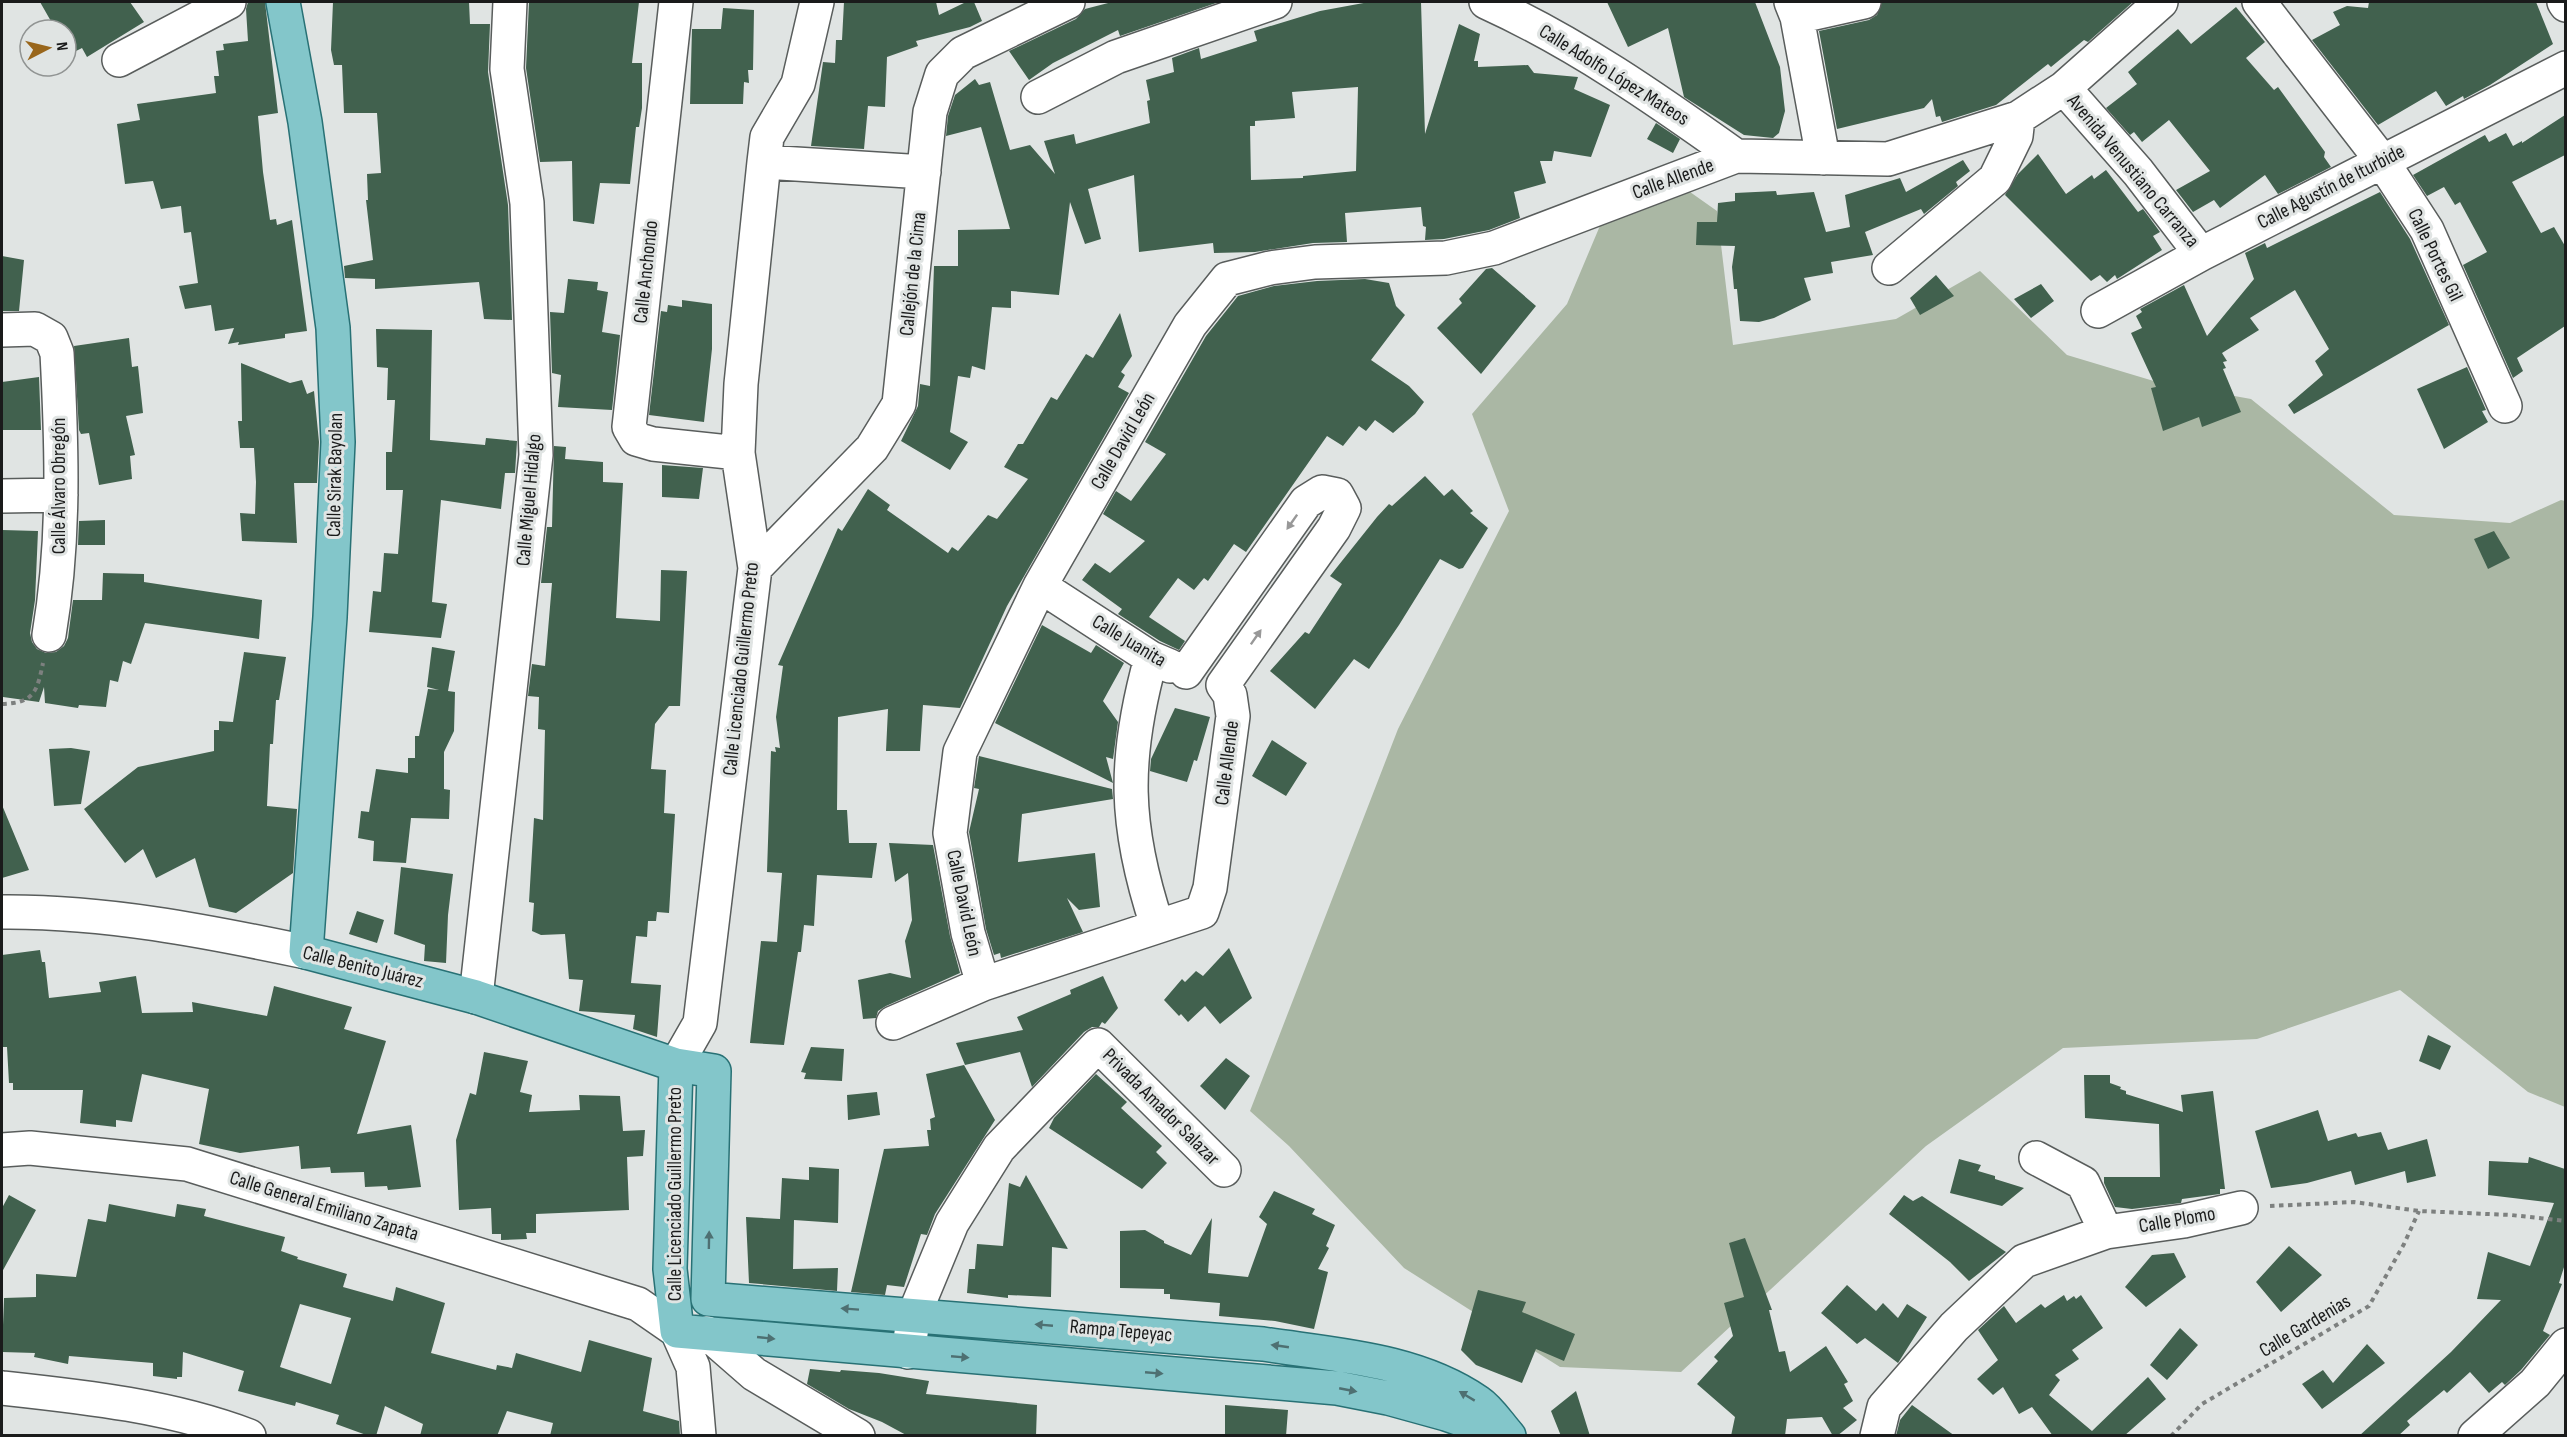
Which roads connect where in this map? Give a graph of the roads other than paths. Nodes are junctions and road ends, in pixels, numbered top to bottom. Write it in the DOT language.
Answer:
graph roads {
  1 [pos="229,2"];
  2 [pos="283,2"];
  3 [pos="510,2"];
  4 [pos="676,2"];
  5 [pos="817,2"];
  6 [pos="1068,2"];
  7 [pos="1275,2"];
  8 [pos="1486,2"];
  9 [pos="1864,2"];
  10 [pos="2161,2"];
  11 [pos="2270,4"];
  12 [pos="1794,9"];
  13 [pos="119,60"];
  14 [pos="2565,68"];
  15 [pos="2064,88"];
  16 [pos="1038,97"];
  17 [pos="2018,118"];
  18 [pos="1736,156"];
  19 [pos="1823,159"];
  20 [pos="2382,161"];
  21 [pos="764,162"];
  22 [pos="924,172"];
  23 [pos="1610,202"];
  24 [pos="2201,254"];
  25 [pos="1889,268"];
  26 [pos="2098,311"];
  27 [pos="2,330"];
  28 [pos="2505,406"];
  29 [pos="738,453"];
  30 [pos="61,495"];
  31 [pos="2,496"];
  32 [pos="755,568"];
  33 [pos="1040,586"];
  34 [pos="49,635"];
  35 [pos="1151,658"];
  36 [pos="1186,672"];
  37 [pos="1223,685"];
  38 [pos="2,912"];
  39 [pos="1157,925"];
  40 [pos="306,952"];
  41 [pos="983,984"];
  42 [pos="476,997"];
  43 [pos="700,1023"];
  44 [pos="893,1023"];
  45 [pos="676,1065"];
  46 [pos="714,1071"];
  47 [pos="2,1150"];
  48 [pos="2037,1158"];
  49 [pos="1224,1170"];
  50 [pos="2241,1208"];
  51 [pos="2106,1232"];
  52 [pos="673,1297"];
  53 [pos="708,1299"];
  54 [pos="638,1304"];
  55 [pos="914,1315"];
  56 [pos="692,1332"];
  57 [pos="2565,1345"];
  58 [pos="908,1352"];
  59 [pos="2,1388"];
  60 [pos="249,1436"];
  61 [pos="699,1436"];
  62 [pos="858,1436"];
  63 [pos="1508,1436"];
  64 [pos="1877,1436"];
  65 [pos="2475,1436"];
  1 -- 13 [label="street"];
  2 -- 40 [label="main road, Calle Sirak Bayolan"];
  3 -- 42 [label="street, Calle Miguel Hidalgo"];
  4 -- 29 [label="street, Calle Anchondo"];
  5 -- 21 [label="street, Calle Licenciado Guillermo Preto"];
  6 -- 22 [label="street, Callejón de la Cima"];
  7 -- 16 [label="street"];
  8 -- 18 [label="street, Calle Adolfo López Mateos"];
  9 -- 12 [label="street"];
  10 -- 15 [label="street"];
  11 -- 20 [label="street, Calle Portes Gil"];
  12 -- 19 [label="street"];
  14 -- 20 [label="street, Calle Agustín de Iturbide"];
  15 -- 17 [label="street"];
  15 -- 24 [label="street, Avenida Venustiano Carranza"];
  17 -- 19 [label="street"];
  17 -- 25 [label="street"];
  18 -- 19 [label="street"];
  18 -- 23 [label="street, Calle Allende"];
  20 -- 24 [label="street, Calle Agustín de Iturbide"];
  20 -- 28 [label="street, Calle Portes Gil"];
  21 -- 22 [label="street"];
  21 -- 29 [label="street, Calle Licenciado Guillermo Preto"];
  22 -- 32 [label="street, Callejón de la Cima"];
  23 -- 33 [label="street, Calle David León"];
  24 -- 26 [label="street, Calle Agustín de Iturbide"];
  27 -- 30 [label="street, Calle Álvaro Obregón"];
  29 -- 32 [label="street, Calle Licenciado Guillermo Preto"];
  30 -- 31 [label="street"];
  30 -- 34 [label="street, Calle Álvaro Obregón"];
  32 -- 43 [label="street, Calle Licenciado Guillermo Preto"];
  33 -- 35 [label="street, Calle Juanita"];
  33 -- 41 [label="street, Calle David León"];
  35 -- 36 [label="street, Calle Juanita"];
  35 -- 39 [label="street"];
  36 -- 37 [label="street, Calle Juanita"];
  37 -- 36 [label="street, one-way"];
  37 -- 39 [label="street, Calle Allende"];
  38 -- 40 [label="street, Calle Benito Juárez"];
  39 -- 41 [label="street, Calle Allende"];
  40 -- 42 [label="main road, Calle Benito Juárez"];
  41 -- 44 [label="street, Calle Allende"];
  42 -- 45 [label="main road, Calle Benito Juárez"];
  43 -- 45 [label="street, Calle Licenciado Guillermo Preto"];
  43 -- 46 [label="street, Calle Licenciado Guillermo Preto"];
  45 -- 46 [label="main road, Calle Benito Juárez"];
  45 -- 52 [label="main road, Calle Licenciado Guillermo Preto"];
  53 -- 46 [label="main road, Calle Licenciado Guillermo Preto, one-way"];
  47 -- 54 [label="street, Calle General Emiliano Zapata"];
  48 -- 51 [label="street"];
  49 -- 55 [label="street, Privada Amador Salazar"];
  50 -- 51 [label="street, Calle Plomo"];
  51 -- 64 [label="street, Calle Plomo"];
  52 -- 53 [label="street, Calle General Emiliano Zapata"];
  52 -- 54 [label="street, Calle General Emiliano Zapata"];
  52 -- 56 [label="main road, Calle Licenciado Guillermo Preto"];
  55 -- 53 [label="main road, Rampa Tepeyac, one-way"];
  53 -- 56 [label="street, Calle Licenciado Guillermo Preto"];
  54 -- 56 [label="street, Calle General Emiliano Zapata"];
  55 -- 58 [label="street"];
  63 -- 55 [label="main road, Rampa Tepeyac, one-way"];
  56 -- 58 [label="main road, Rampa Tepeyac, one-way"];
  56 -- 61 [label="street, Calle Licenciado Guillermo Preto"];
  56 -- 62 [label="street, Calle General Emiliano Zapata"];
  57 -- 65 [label="street"];
  58 -- 63 [label="main road, Rampa Tepeyac, one-way"];
  59 -- 60 [label="street"];
}
